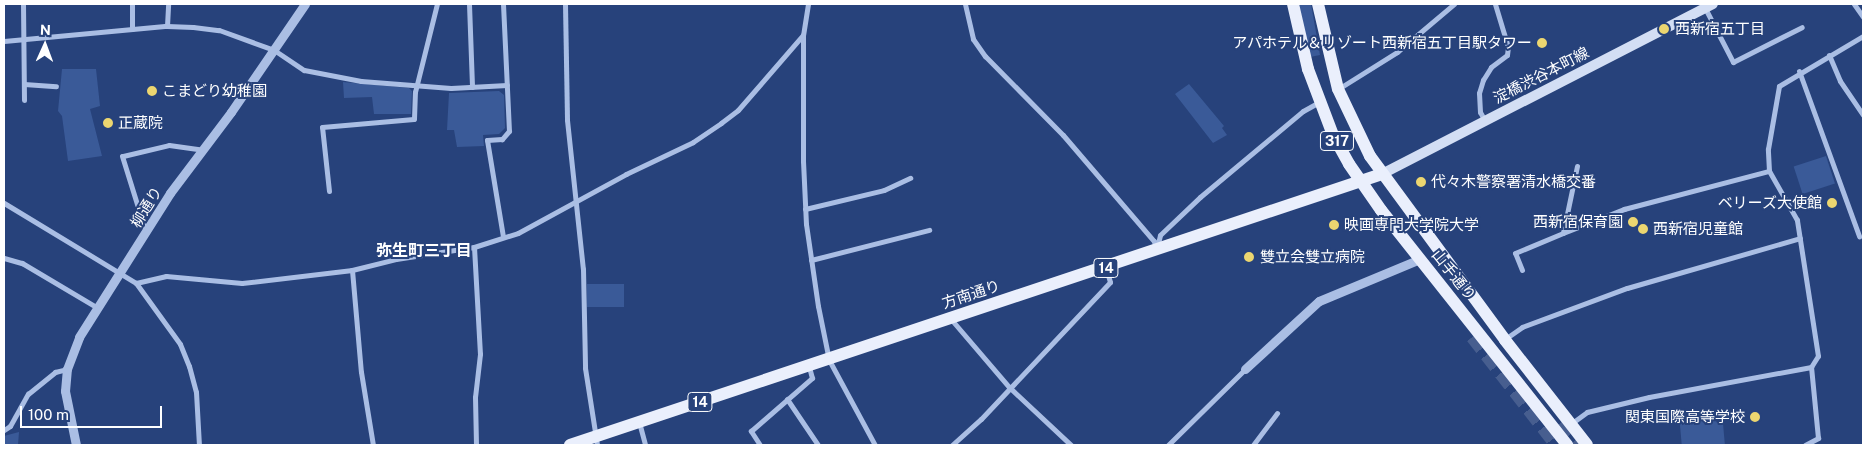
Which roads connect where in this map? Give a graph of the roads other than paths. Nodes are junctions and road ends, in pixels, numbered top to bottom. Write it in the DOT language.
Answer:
graph roads {
  1 [pos="23,4"];
  2 [pos="132,4"];
  3 [pos="168,4"];
  4 [pos="305,4"];
  5 [pos="437,4"];
  6 [pos="469,4"];
  7 [pos="503,4"];
  8 [pos="565,4"];
  9 [pos="808,4"];
  10 [pos="965,4"];
  11 [pos="1293,4"];
  12 [pos="1318,4"];
  13 [pos="1454,4"];
  14 [pos="1496,4"];
  15 [pos="1854,4"];
  16 [pos="1709,6"];
  17 [pos="1863,17"];
  18 [pos="166,26"];
  19 [pos="1802,27"];
  20 [pos="132,29"];
  21 [pos="803,35"];
  22 [pos="1863,36"];
  23 [pos="23,39"];
  24 [pos="4,41"];
  25 [pos="274,50"];
  26 [pos="1829,55"];
  27 [pos="1799,71"];
  28 [pos="24,84"];
  29 [pos="417,84"];
  30 [pos="507,85"];
  31 [pos="56,86"];
  32 [pos="472,87"];
  33 [pos="1338,89"];
  34 [pos="24,100"];
  35 [pos="1320,101"];
  36 [pos="1863,115"];
  37 [pos="1485,121"];
  38 [pos="204,150"];
  39 [pos="1577,166"];
  40 [pos="1769,171"];
  41 [pos="1382,174"];
  42 [pos="910,178"];
  43 [pos="1362,182"];
  44 [pos="328,191"];
  45 [pos="4,203"];
  46 [pos="576,203"];
  47 [pos="805,210"];
  48 [pos="929,230"];
  49 [pos="1563,233"];
  50 [pos="146,234"];
  51 [pos="1859,236"];
  52 [pos="503,237"];
  53 [pos="1800,238"];
  54 [pos="474,247"];
  55 [pos="1157,251"];
  56 [pos="4,258"];
  57 [pos="1420,259"];
  58 [pos="811,260"];
  59 [pos="1106,268"];
  60 [pos="352,270"];
  61 [pos="1522,270"];
  62 [pos="120,273"];
  63 [pos="136,283"];
  64 [pos="96,307"];
  65 [pos="950,318"];
  66 [pos="1505,340"];
  67 [pos="829,360"];
  68 [pos="1811,366"];
  69 [pos="809,367"];
  70 [pos="67,369"];
  71 [pos="1245,369"];
  72 [pos="1009,388"];
  73 [pos="787,399"];
  74 [pos="1277,413"];
  75 [pos="639,422"];
  76 [pos="1571,424"];
  77 [pos="4,430"];
  78 [pos="596,441"];
  79 [pos="76,445"];
  80 [pos="199,445"];
  81 [pos="373,445"];
  82 [pos="476,445"];
  83 [pos="570,445"];
  84 [pos="645,445"];
  85 [pos="760,445"];
  86 [pos="818,445"];
  87 [pos="875,445"];
  88 [pos="952,445"];
  89 [pos="1071,445"];
  90 [pos="1168,445"];
  91 [pos="1253,445"];
  92 [pos="1567,445"];
  93 [pos="1587,445"];
  94 [pos="1805,445"];
  1 -- 23 [label="street"];
  2 -- 20 [label="street"];
  3 -- 18 [label="street"];
  4 -- 25 [label="street, 柳通り"];
  5 -- 29 [label="street"];
  6 -- 32 [label="street"];
  7 -- 30 [label="street"];
  8 -- 46 [label="street"];
  9 -- 21 [label="street"];
  10 -- 55 [label="street"];
  11 -- 35 [label="main road, 山手通り / 317"];
  12 -- 33 [label="main road, 山手通り / 317"];
  13 -- 33 [label="street"];
  14 -- 37 [label="street"];
  15 -- 17 [label="street"];
  16 -- 19 [label="street"];
  16 -- 37 [label="main road, 淀橋渋谷本町線"];
  18 -- 20 [label="street"];
  18 -- 25 [label="street"];
  20 -- 23 [label="street"];
  21 -- 46 [label="street"];
  21 -- 47 [label="street"];
  22 -- 26 [label="street"];
  23 -- 24 [label="street"];
  23 -- 28 [label="street"];
  25 -- 29 [label="street"];
  25 -- 38 [label="street, 柳通り"];
  26 -- 27 [label="street"];
  26 -- 36 [label="street"];
  27 -- 40 [label="street"];
  27 -- 51 [label="street"];
  28 -- 31 [label="street"];
  28 -- 34 [label="street"];
  29 -- 32 [label="street"];
  29 -- 44 [label="street"];
  30 -- 32 [label="street"];
  30 -- 52 [label="street"];
  33 -- 41 [label="main road, 山手通り / 317"];
  35 -- 43 [label="main road, 山手通り / 317"];
  35 -- 55 [label="street"];
  37 -- 41 [label="main road, 淀橋渋谷本町線"];
  38 -- 50 [label="street, 柳通り"];
  38 -- 50 [label="street"];
  39 -- 49 [label="street"];
  40 -- 49 [label="street"];
  40 -- 53 [label="street"];
  41 -- 43 [label="main road, 方南通り / 14"];
  41 -- 66 [label="main road, 山手通り / 317"];
  42 -- 47 [label="street"];
  43 -- 55 [label="main road, 方南通り / 14"];
  43 -- 57 [label="main road, 山手通り / 317"];
  45 -- 62 [label="street"];
  46 -- 52 [label="street"];
  46 -- 78 [label="street"];
  47 -- 58 [label="street"];
  48 -- 58 [label="street"];
  49 -- 61 [label="street"];
  50 -- 62 [label="street, 柳通り"];
  52 -- 54 [label="street"];
  53 -- 66 [label="street"];
  53 -- 68 [label="street"];
  54 -- 60 [label="street"];
  54 -- 82 [label="street"];
  55 -- 59 [label="main road, 方南通り / 14"];
  56 -- 64 [label="street"];
  57 -- 71 [label="street"];
  57 -- 92 [label="main road, 山手通り / 317"];
  58 -- 67 [label="street"];
  59 -- 65 [label="main road, 方南通り / 14"];
  59 -- 72 [label="street"];
  60 -- 63 [label="street"];
  60 -- 81 [label="street"];
  62 -- 63 [label="street"];
  62 -- 64 [label="street, 柳通り"];
  63 -- 80 [label="street"];
  64 -- 70 [label="street, 柳通り"];
  65 -- 67 [label="main road, 方南通り / 14"];
  65 -- 72 [label="street"];
  66 -- 76 [label="main road, 山手通り / 317"];
  67 -- 69 [label="main road, 方南通り / 14"];
  67 -- 87 [label="street"];
  68 -- 76 [label="street"];
  68 -- 94 [label="street"];
  69 -- 73 [label="street"];
  69 -- 75 [label="main road, 方南通り / 14"];
  70 -- 77 [label="street"];
  70 -- 79 [label="street, 柳通り"];
  71 -- 90 [label="street"];
  72 -- 88 [label="street"];
  72 -- 89 [label="street"];
  73 -- 85 [label="street"];
  73 -- 86 [label="street"];
  74 -- 91 [label="street"];
  75 -- 78 [label="main road, 方南通り / 14"];
  75 -- 84 [label="street"];
  76 -- 93 [label="main road, 山手通り / 317"];
  78 -- 83 [label="main road, 方南通り / 14"];
}
